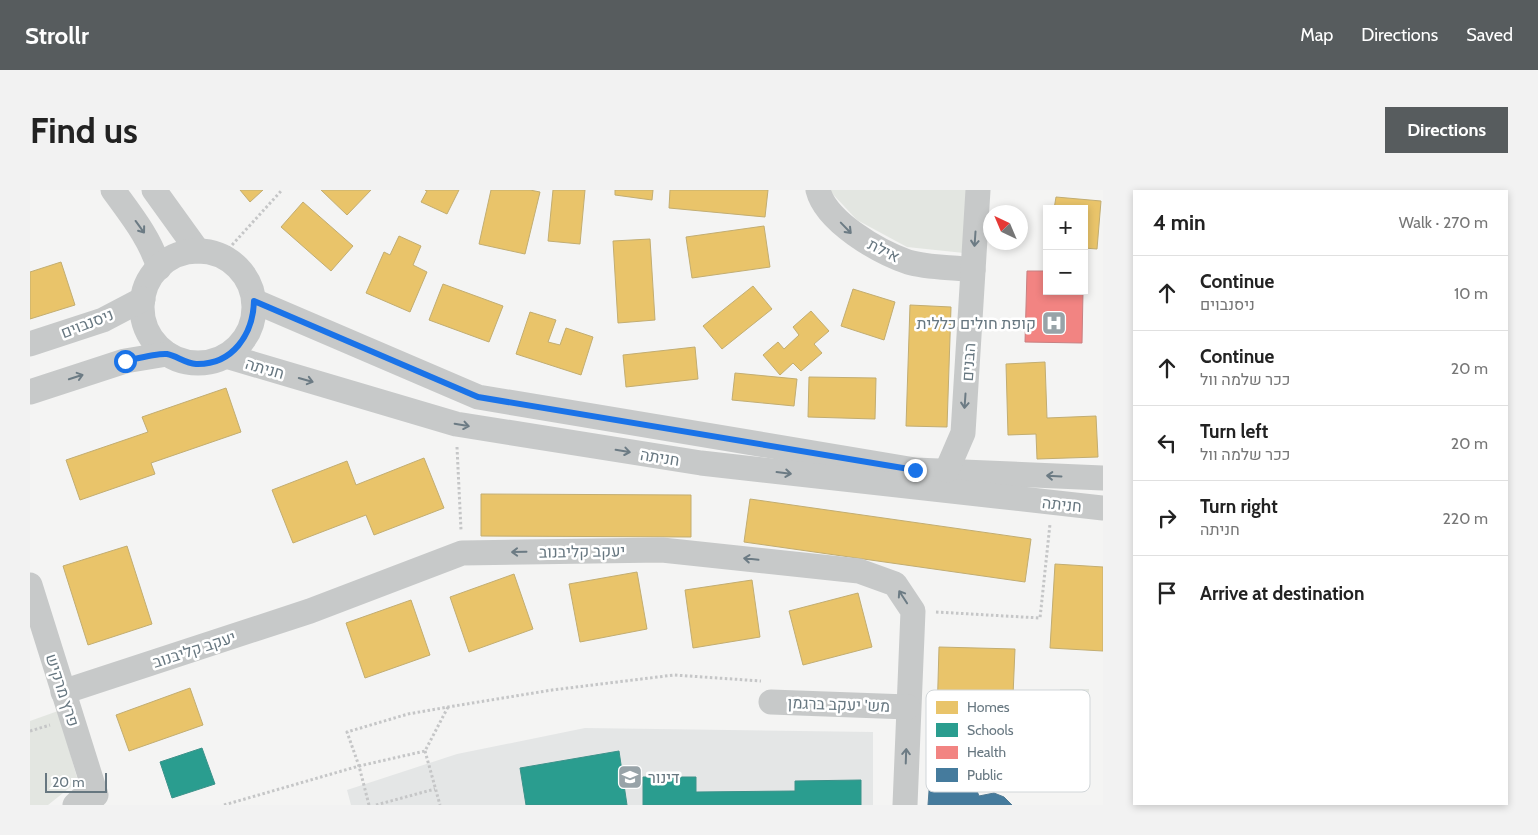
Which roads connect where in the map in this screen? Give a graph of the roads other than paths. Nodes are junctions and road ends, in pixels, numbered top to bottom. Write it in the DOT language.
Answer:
graph roads {
  1 [pos="113,190"];
  2 [pos="154,190"];
  3 [pos="818,190"];
  4 [pos="978,190"];
  5 [pos="198,251"];
  6 [pos="159,268"];
  7 [pos="973,270"];
  8 [pos="143,299"];
  9 [pos="254,301"];
  10 [pos="30,344"];
  11 [pos="167,354"];
  12 [pos="226,356"];
  13 [pos="30,392"];
  14 [pos="946,470"];
  15 [pos="1103,478"];
  16 [pos="1103,508"];
  17 [pos="30,585"];
  18 [pos="63,692"];
  19 [pos="770,692"];
  20 [pos="908,707"];
  21 [pos="90,802"];
  22 [pos="904,805"];
  1 -- 6 [label="street, one-way"];
  2 -- 5 [label="street"];
  3 -- 7 [label="street, אילת, one-way"];
  4 -- 7 [label="street, הבנים, one-way"];
  5 -- 6 [label="street"];
  5 -- 9 [label="street"];
  6 -- 8 [label="street"];
  7 -- 14 [label="street, הבנים, one-way"];
  8 -- 10 [label="street, ניסנבוים"];
  8 -- 11 [label="street"];
  9 -- 12 [label="street"];
  9 -- 14 [label="street, חניתה"];
  11 -- 12 [label="street"];
  13 -- 11 [label="street, one-way"];
  12 -- 16 [label="street, חניתה, one-way"];
  15 -- 14 [label="street, חניתה, one-way"];
  17 -- 18 [label="street, פרץ מרקיש"];
  20 -- 18 [label="street, יעקב קליבנוב, one-way"];
  18 -- 21 [label="street, פרץ מרקיש"];
  19 -- 20 [label="street, מש' יעקב ברגמן"];
  22 -- 20 [label="street, one-way"];
}
